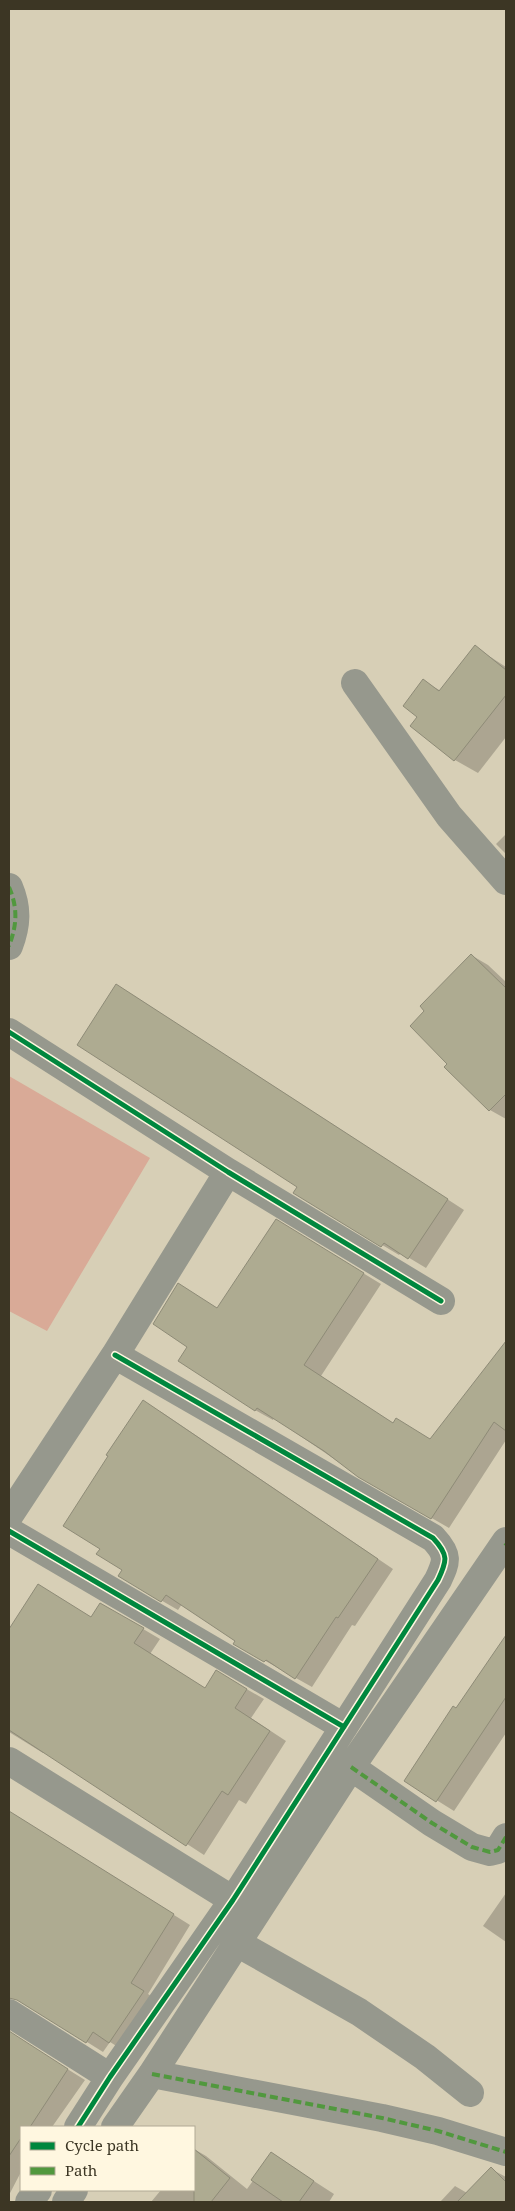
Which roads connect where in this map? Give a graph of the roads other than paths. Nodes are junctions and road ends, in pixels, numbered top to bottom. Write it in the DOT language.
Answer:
graph roads {
  1 [pos="355,683"];
  2 [pos="506,881"];
  3 [pos="9,887"];
  4 [pos="9,946"];
  5 [pos="9,1032"];
  6 [pos="228,1172"];
  7 [pos="441,1301"];
  8 [pos="115,1355"];
  9 [pos="9,1516"];
  10 [pos="9,1530"];
  11 [pos="506,1543"];
  12 [pos="344,1727"];
  13 [pos="9,1760"];
  14 [pos="351,1767"];
  15 [pos="506,1838"];
  16 [pos="233,1900"];
  17 [pos="237,1943"];
  18 [pos="9,2013"];
  19 [pos="152,2074"];
  20 [pos="110,2077"];
  21 [pos="470,2093"];
  22 [pos="79,2126"];
  23 [pos="116,2126"];
  24 [pos="506,2152"];
  25 [pos="37,2191"];
  26 [pos="73,2191"];
  27 [pos="29,2202"];
  28 [pos="66,2202"];
  1 -- 2 [label="street"];
  3 -- 4 [label="street"];
  5 -- 6 [label="street"];
  6 -- 7 [label="street"];
  6 -- 8 [label="street"];
  8 -- 9 [label="street"];
  8 -- 12 [label="street"];
  10 -- 12 [label="street"];
  11 -- 14 [label="street"];
  12 -- 16 [label="street"];
  13 -- 16 [label="street"];
  14 -- 15 [label="street"];
  14 -- 17 [label="street"];
  16 -- 20 [label="street"];
  17 -- 19 [label="street"];
  17 -- 21 [label="street"];
  18 -- 20 [label="street"];
  19 -- 23 [label="street"];
  19 -- 24 [label="street"];
  20 -- 22 [label="street"];
  25 -- 27 [label="street"];
  26 -- 28 [label="street"];
}
